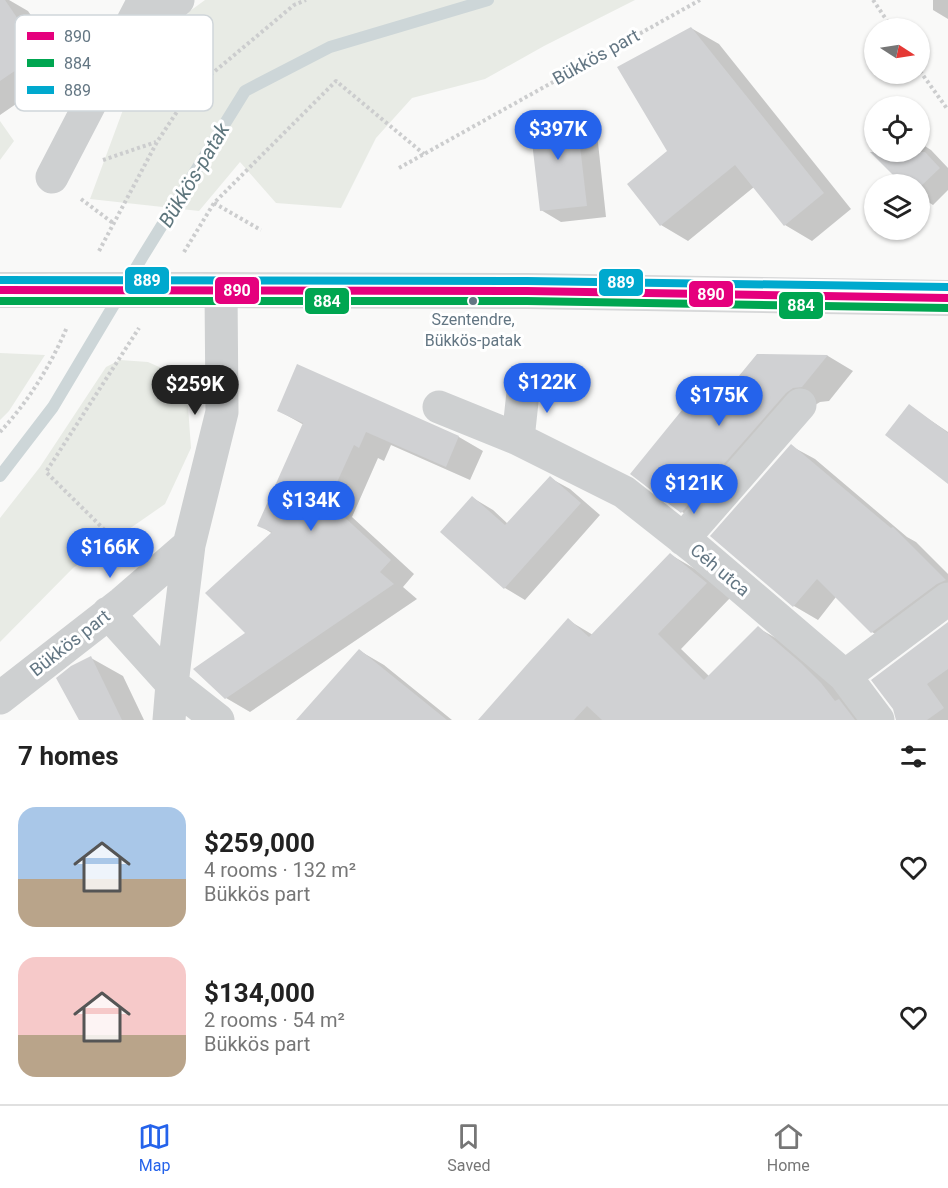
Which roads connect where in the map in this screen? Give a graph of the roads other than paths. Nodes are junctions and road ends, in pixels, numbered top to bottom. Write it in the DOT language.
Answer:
graph roads {
  1 [pos="144,0"];
  2 [pos="178,0"];
  3 [pos="136,15"];
  4 [pos="159,15"];
  5 [pos="86,111"];
  6 [pos="52,177"];
  7 [pos="0,290"];
  8 [pos="211,290"];
  9 [pos="948,298"];
  10 [pos="524,383"];
  11 [pos="801,405"];
  12 [pos="439,407"];
  13 [pos="518,439"];
  14 [pos="683,539"];
  15 [pos="189,545"];
  16 [pos="948,599"];
  17 [pos="108,614"];
  18 [pos="845,676"];
  19 [pos="172,684"];
  20 [pos="0,698"];
  21 [pos="169,720"];
  22 [pos="218,720"];
  23 [pos="878,720"];
  1 -- 3 [label="street"];
  2 -- 4 [label="street"];
  5 -- 6 [label="street"];
  7 -- 8 [label="main road, bridge"];
  8 -- 9 [label="main road"];
  8 -- 15 [label="street"];
  10 -- 13 [label="street"];
  11 -- 14 [label="street"];
  12 -- 13 [label="street, Céh utca"];
  13 -- 14 [label="street, Céh utca"];
  14 -- 18 [label="street, Céh utca"];
  15 -- 17 [label="street, Bükkös part"];
  15 -- 19 [label="street"];
  16 -- 18 [label="street"];
  17 -- 19 [label="street"];
  17 -- 20 [label="street, Bükkös part"];
  18 -- 23 [label="street, Céh utca"];
  19 -- 21 [label="street"];
  19 -- 22 [label="street"];
}
